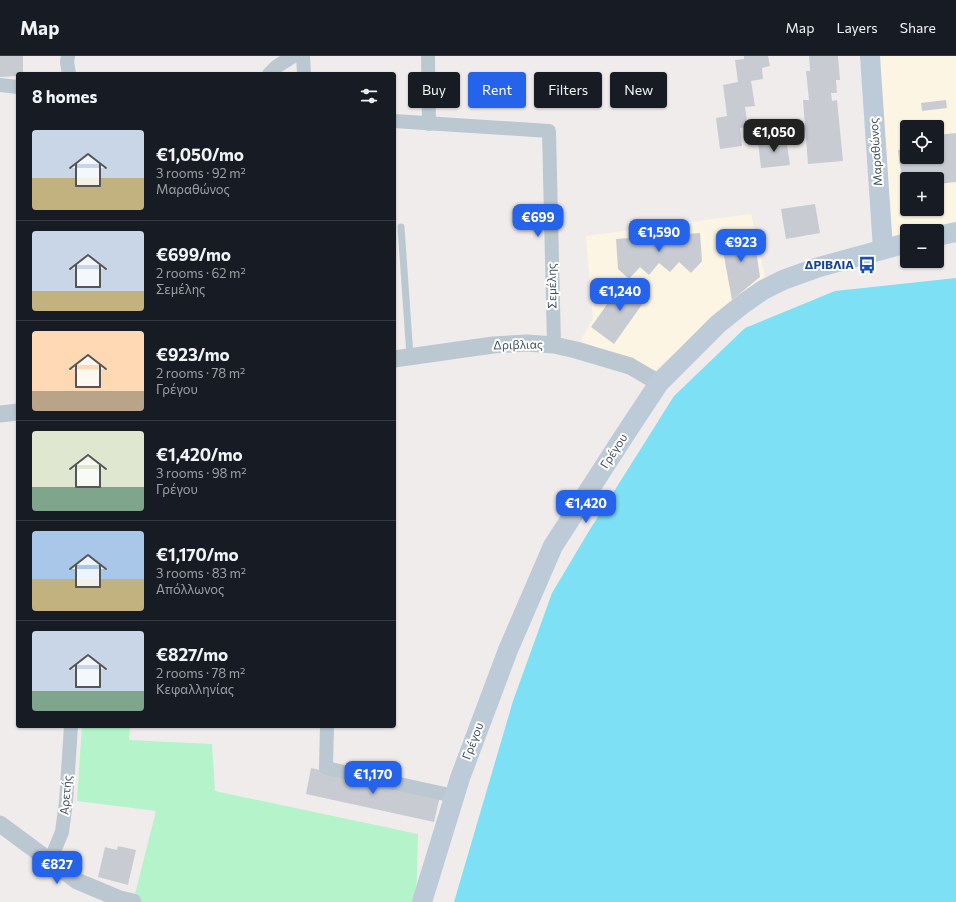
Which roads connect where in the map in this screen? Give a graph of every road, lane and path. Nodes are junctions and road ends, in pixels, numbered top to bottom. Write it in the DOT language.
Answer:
graph roads {
  1 [pos="68,56"];
  2 [pos="292,56"];
  3 [pos="303,56"];
  4 [pos="428,56"];
  5 [pos="870,56"];
  6 [pos="69,72"];
  7 [pos="271,72"];
  8 [pos="304,72"];
  9 [pos="0,85"];
  10 [pos="16,87"];
  11 [pos="396,121"];
  12 [pos="429,124"];
  13 [pos="401,227"];
  14 [pos="956,232"];
  15 [pos="944,235"];
  16 [pos="900,245"];
  17 [pos="883,249"];
  18 [pos="554,345"];
  19 [pos="402,357"];
  20 [pos="659,384"];
  21 [pos="16,412"];
  22 [pos="0,414"];
  23 [pos="71,728"];
  24 [pos="327,728"];
  25 [pos="454,796"];
  26 [pos="0,824"];
  27 [pos="50,861"];
  28 [pos="133,902"];
  29 [pos="422,902"];
  1 -- 6 [label="street"];
  2 -- 7 [label="street"];
  3 -- 8 [label="street"];
  4 -- 12 [label="street"];
  5 -- 17 [label="main road, Μαραθώνος"];
  9 -- 10 [label="street"];
  11 -- 12 [label="street"];
  12 -- 18 [label="street, Σεμέλης"];
  13 -- 19 [label="lane"];
  14 -- 15 [label="main road"];
  16 -- 17 [label="main road, Γρέγου"];
  17 -- 20 [label="main road, Γρέγου"];
  18 -- 19 [label="street, Δριβλιας"];
  18 -- 20 [label="street, Δριβλιας"];
  20 -- 25 [label="main road, Γρέγου"];
  21 -- 22 [label="street"];
  23 -- 27 [label="street, Αρετής"];
  24 -- 25 [label="street"];
  25 -- 29 [label="main road, Γρέγου"];
  26 -- 27 [label="street"];
  27 -- 28 [label="street"];
}
